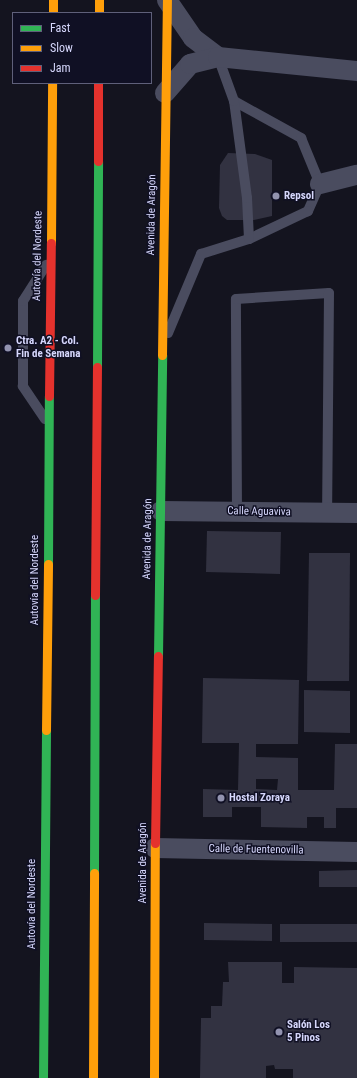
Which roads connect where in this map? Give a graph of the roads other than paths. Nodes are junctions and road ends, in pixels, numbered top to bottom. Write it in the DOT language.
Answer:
graph roads {
  1 [pos="53,0"];
  2 [pos="99,0"];
  3 [pos="167,0"];
  4 [pos="53,12"];
  5 [pos="99,12"];
  6 [pos="218,57"];
  7 [pos="357,71"];
  8 [pos="52,84"];
  9 [pos="98,84"];
  10 [pos="165,93"];
  11 [pos="234,100"];
  12 [pos="357,175"];
  13 [pos="320,184"];
  14 [pos="249,239"];
  15 [pos="50,260"];
  16 [pos="162,348"];
  17 [pos="48,424"];
  18 [pos="161,511"];
  19 [pos="237,512"];
  20 [pos="327,513"];
  21 [pos="357,513"];
  22 [pos="155,848"];
  23 [pos="357,852"];
  24 [pos="43,1078"];
  25 [pos="93,1078"];
  26 [pos="154,1078"];
  1 -- 4 [label="main road"];
  2 -- 5 [label="main road"];
  3 -- 6 [label="street"];
  3 -- 10 [label="main road, Avenida de Aragón"];
  6 -- 7 [label="street"];
  6 -- 10 [label="street"];
  6 -- 11 [label="lane"];
  8 -- 15 [label="main road, Autovía del Nordeste"];
  9 -- 25 [label="main road"];
  10 -- 16 [label="main road, Avenida de Aragón"];
  11 -- 13 [label="lane"];
  11 -- 14 [label="lane"];
  12 -- 13 [label="street"];
  13 -- 14 [label="lane"];
  14 -- 16 [label="lane"];
  15 -- 17 [label="main road, Autovía del Nordeste"];
  15 -- 17 [label="lane"];
  16 -- 18 [label="main road, Avenida de Aragón"];
  17 -- 24 [label="main road, Autovía del Nordeste"];
  18 -- 19 [label="street, Calle Aguaviva"];
  18 -- 22 [label="main road, Avenida de Aragón"];
  19 -- 20 [label="street, Calle Aguaviva"];
  19 -- 20 [label="lane"];
  20 -- 21 [label="street, Calle Aguaviva"];
  22 -- 23 [label="street, Calle de Fuentenovilla"];
  22 -- 26 [label="main road, Avenida de Aragón"];
}
